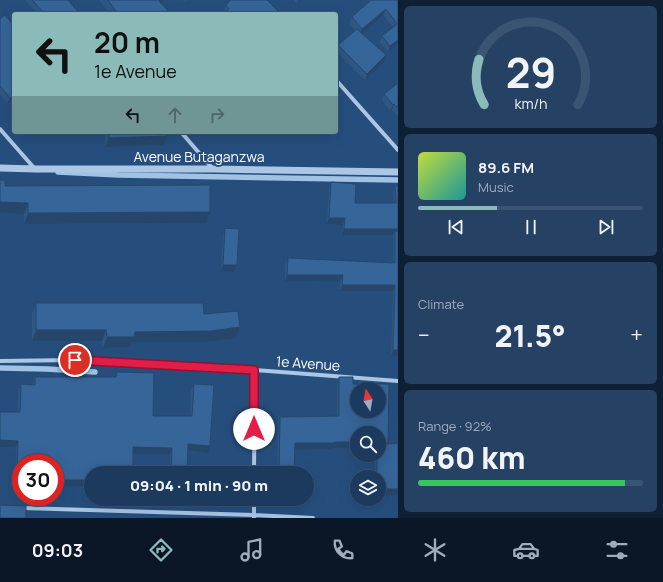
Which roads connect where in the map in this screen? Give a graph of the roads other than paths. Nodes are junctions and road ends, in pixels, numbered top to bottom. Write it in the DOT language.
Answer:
graph roads {
  1 [pos="338,82"];
  2 [pos="0,129"];
  3 [pos="183,134"];
  4 [pos="398,150"];
  5 [pos="0,168"];
  6 [pos="213,168"];
  7 [pos="36,169"];
  8 [pos="398,172"];
  9 [pos="0,361"];
  10 [pos="254,370"];
  11 [pos="398,381"];
  12 [pos="254,466"];
  13 [pos="16,508"];
  14 [pos="254,516"];
  15 [pos="313,518"];
  1 -- 4 [label="street"];
  2 -- 7 [label="street"];
  3 -- 6 [label="street"];
  5 -- 7 [label="street, Avenue Butaganzwa"];
  6 -- 7 [label="street, Avenue Butaganzwa"];
  6 -- 8 [label="street, Avenue Butaganzwa"];
  9 -- 10 [label="street, 1e Avenue"];
  10 -- 11 [label="street, 1e Avenue"];
  10 -- 12 [label="street"];
  13 -- 14 [label="street"];
  14 -- 15 [label="street"];
}
